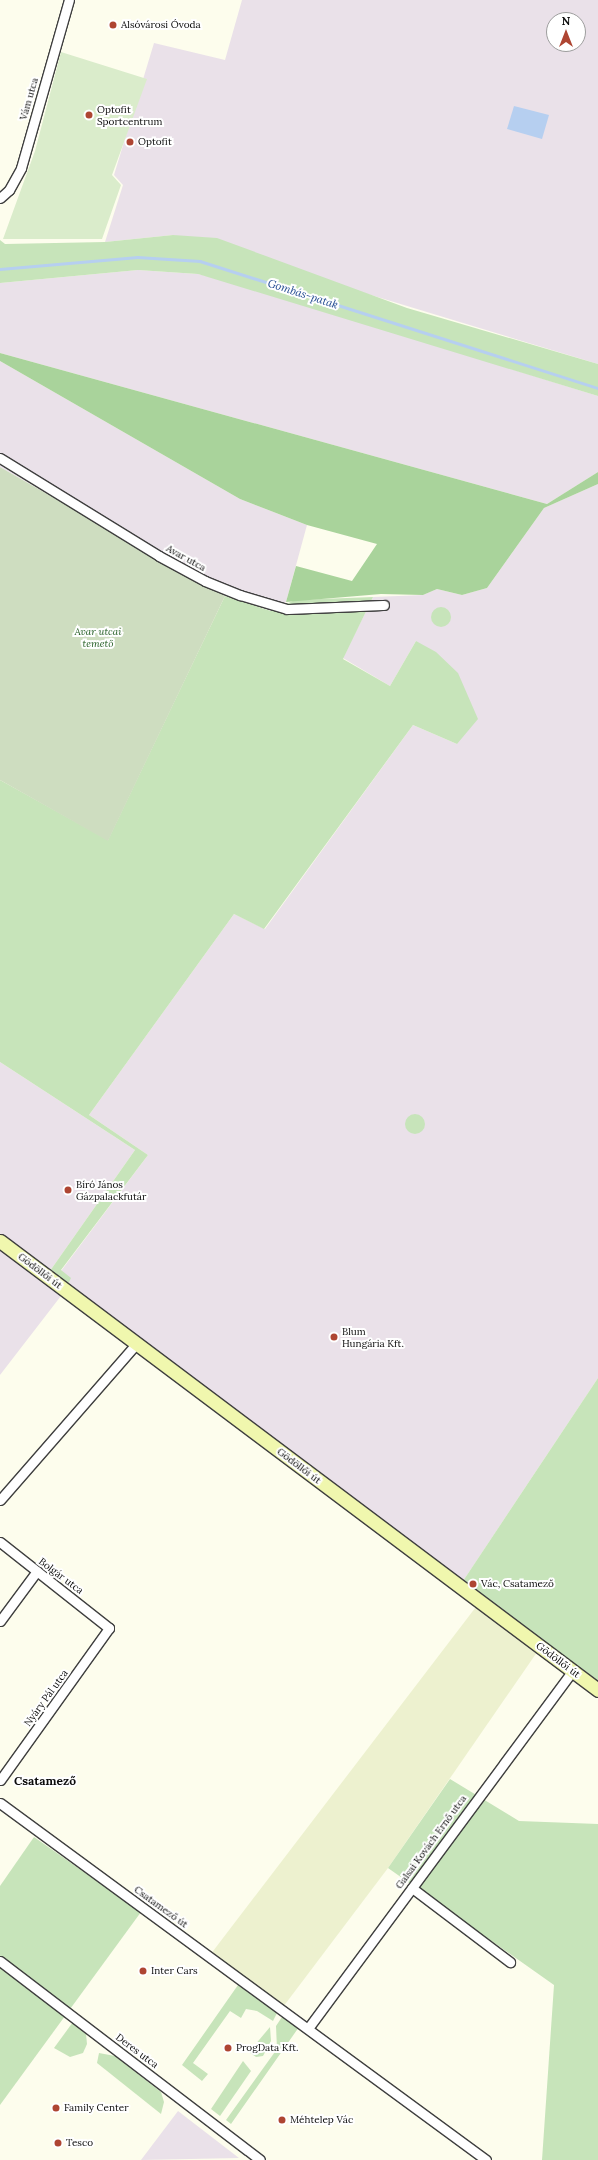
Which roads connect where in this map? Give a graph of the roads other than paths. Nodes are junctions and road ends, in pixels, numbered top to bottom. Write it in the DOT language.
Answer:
graph roads {
  1 [pos="70,0"];
  2 [pos="0,198"];
  3 [pos="0,458"];
  4 [pos="384,605"];
  5 [pos="0,1241"];
  6 [pos="137,1344"];
  7 [pos="0,1500"];
  8 [pos="0,1542"];
  9 [pos="37,1571"];
  10 [pos="0,1621"];
  11 [pos="109,1628"];
  12 [pos="572,1671"];
  13 [pos="598,1690"];
  14 [pos="0,1780"];
  15 [pos="0,1803"];
  16 [pos="412,1888"];
  17 [pos="0,1961"];
  18 [pos="510,1962"];
  19 [pos="309,2027"];
  20 [pos="260,2160"];
  21 [pos="486,2160"];
  1 -- 2 [label="street, Vám utca"];
  3 -- 4 [label="street, Avar utca"];
  5 -- 6 [label="main road, Gödöllői út"];
  6 -- 7 [label="street"];
  6 -- 12 [label="main road, Gödöllői út"];
  8 -- 9 [label="street, Bolgár utca"];
  9 -- 10 [label="street"];
  9 -- 11 [label="street, Bolgár utca"];
  11 -- 14 [label="street, Nyáry Pál utca"];
  12 -- 13 [label="main road, Gödöllői út"];
  12 -- 16 [label="street, Galsai Kovách Ernő utca"];
  15 -- 19 [label="street, Csatamező út"];
  16 -- 18 [label="street"];
  16 -- 19 [label="street, Galsai Kovách Ernő utca"];
  17 -- 20 [label="street, Deres utca"];
  19 -- 21 [label="street, Csatamező út"];
}
